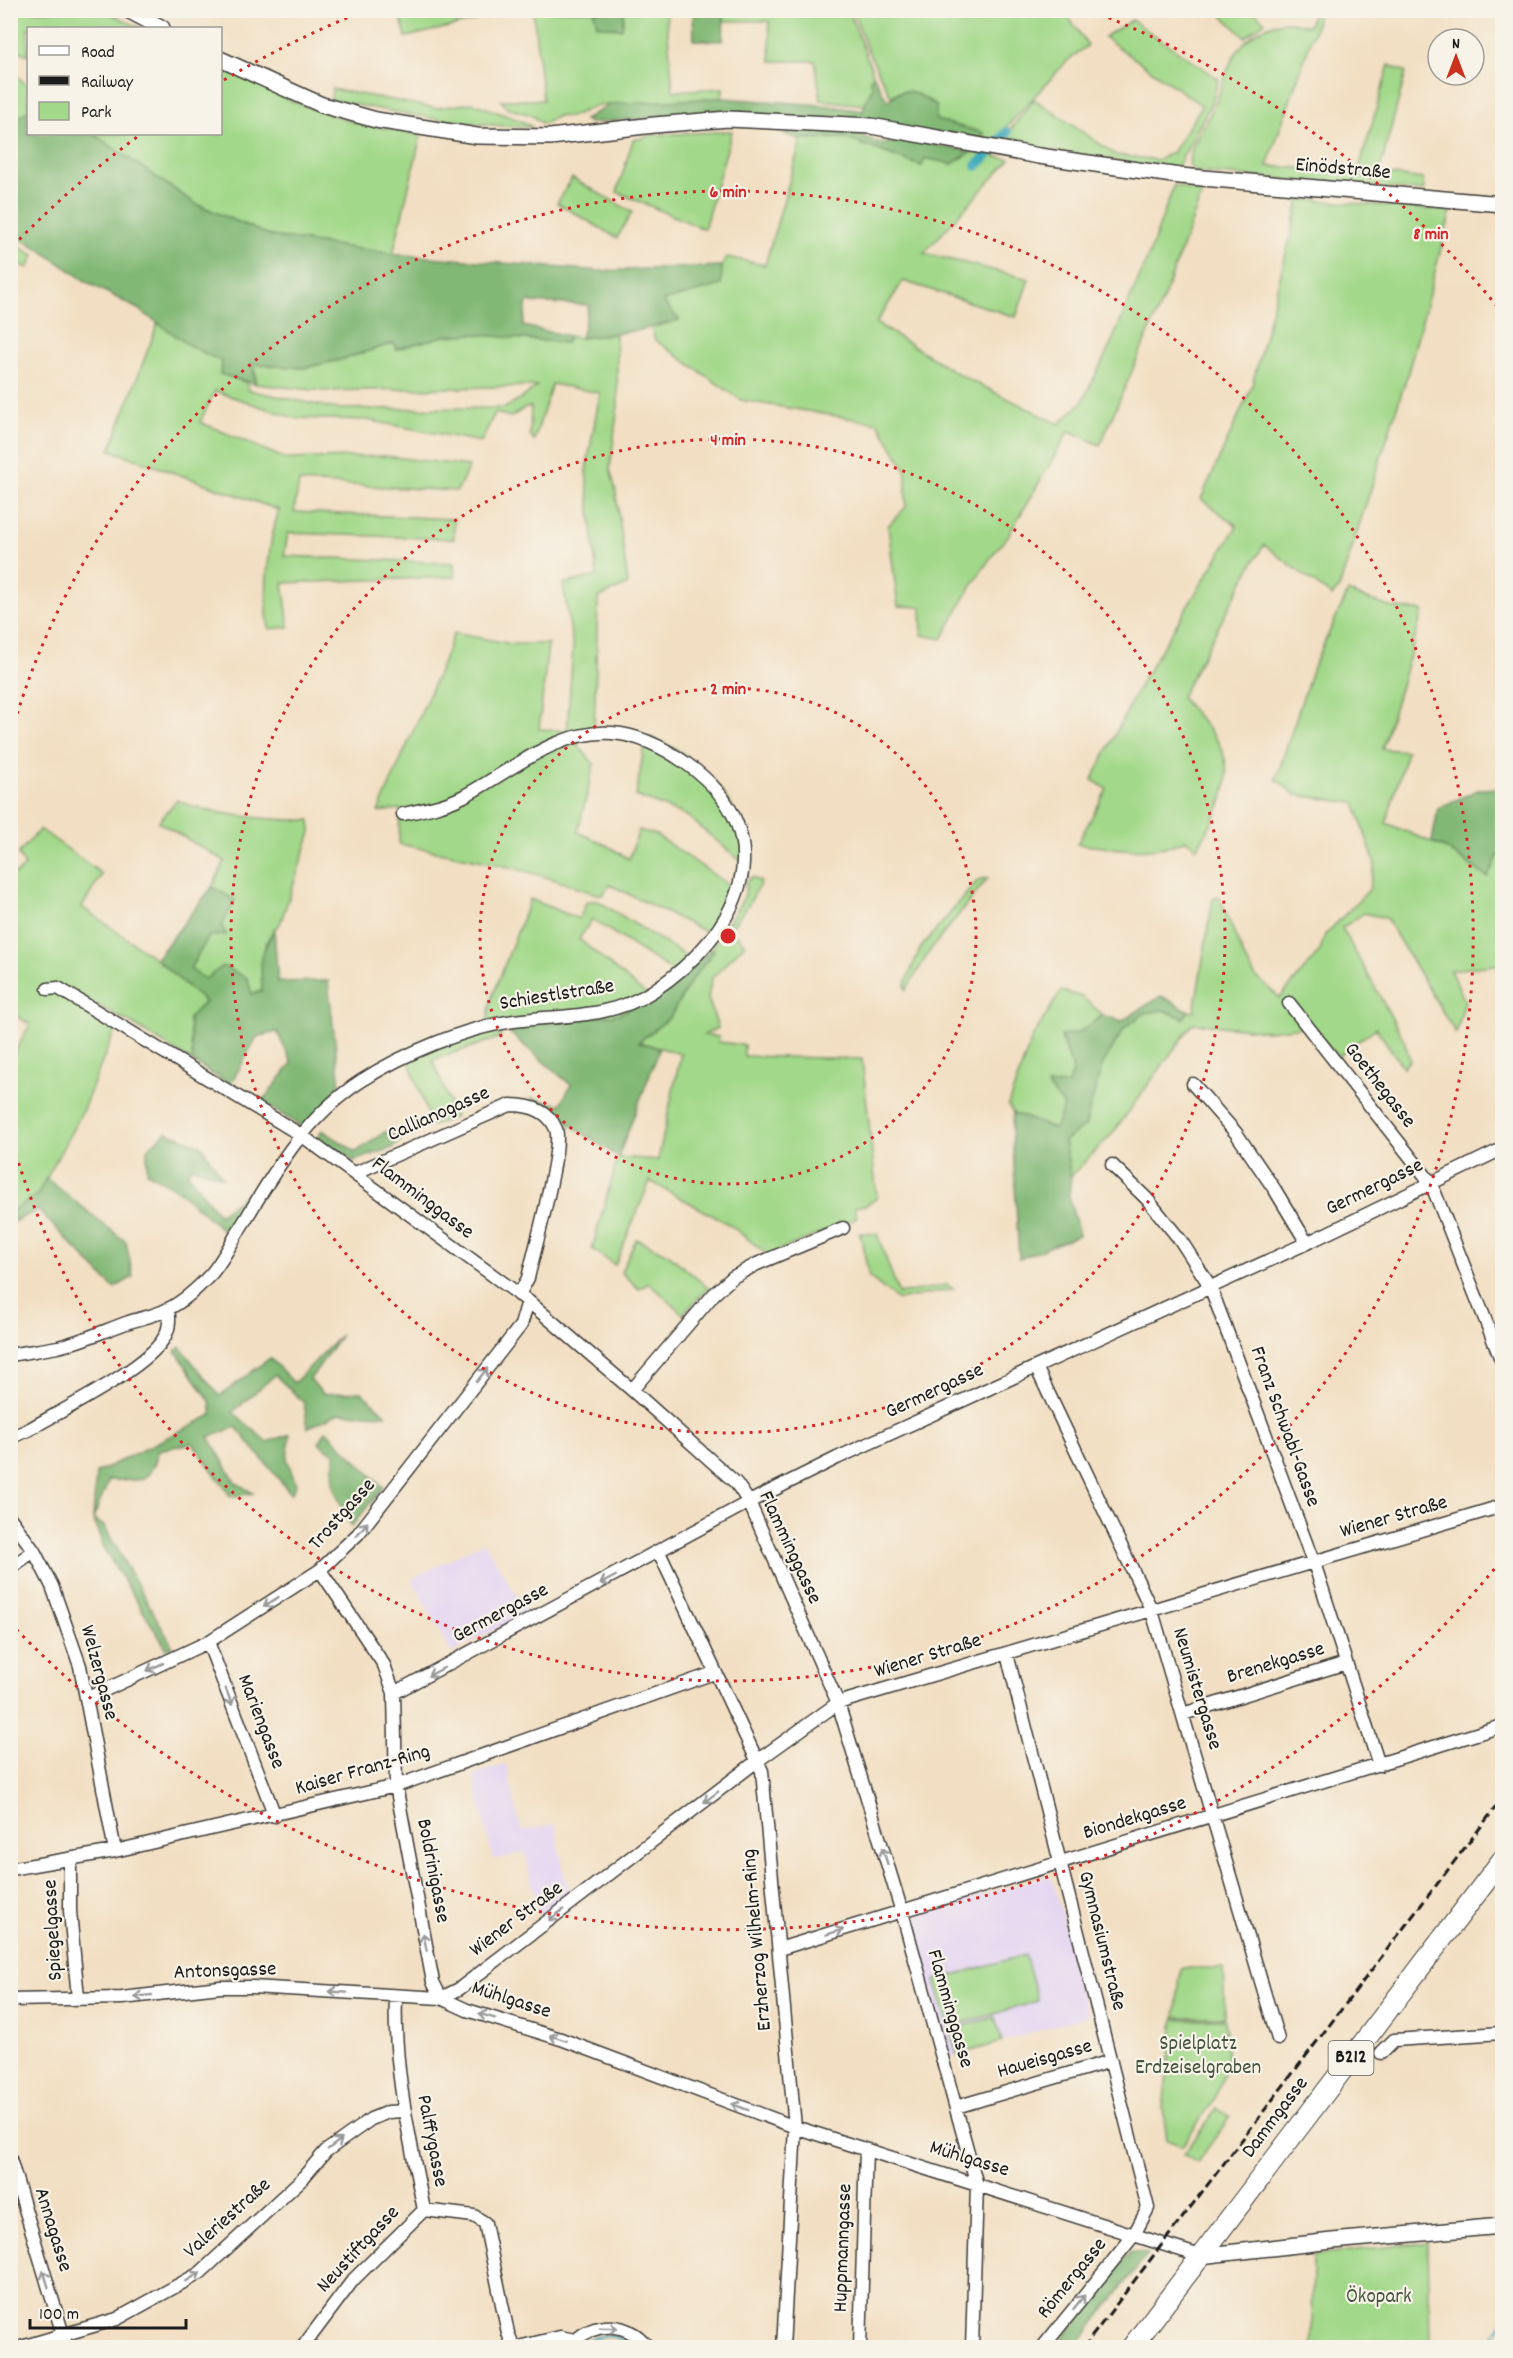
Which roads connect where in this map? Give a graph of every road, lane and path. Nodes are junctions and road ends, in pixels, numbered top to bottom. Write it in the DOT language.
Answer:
graph roads {
  1 [pos="128,10"];
  2 [pos="160,27"];
  3 [pos="222,60"];
  4 [pos="1503,204"];
  5 [pos="403,814"];
  6 [pos="48,989"];
  7 [pos="1289,1003"];
  8 [pos="1193,1084"];
  9 [pos="302,1135"];
  10 [pos="558,1140"];
  11 [pos="1503,1149"];
  12 [pos="1112,1165"];
  13 [pos="355,1173"];
  14 [pos="1431,1183"];
  15 [pos="843,1228"];
  16 [pos="1307,1243"];
  17 [pos="1210,1286"];
  18 [pos="523,1298"];
  19 [pos="168,1309"];
  20 [pos="10,1355"];
  21 [pos="1503,1362"];
  22 [pos="1036,1366"];
  23 [pos="633,1390"];
  24 [pos="10,1438"];
  25 [pos="749,1502"];
  26 [pos="1503,1506"];
  27 [pos="10,1518"];
  28 [pos="34,1551"];
  29 [pos="659,1552"];
  30 [pos="1313,1562"];
  31 [pos="10,1568"];
  32 [pos="320,1570"];
  33 [pos="1152,1611"];
  34 [pos="208,1642"];
  35 [pos="1007,1654"];
  36 [pos="1346,1663"];
  37 [pos="714,1673"];
  38 [pos="394,1694"];
  39 [pos="88,1698"];
  40 [pos="838,1703"];
  41 [pos="1183,1714"];
  42 [pos="1503,1726"];
  43 [pos="758,1761"];
  44 [pos="1379,1765"];
  45 [pos="396,1786"];
  46 [pos="275,1816"];
  47 [pos="1213,1816"];
  48 [pos="115,1851"];
  49 [pos="70,1859"];
  50 [pos="1503,1860"];
  51 [pos="1060,1862"];
  52 [pos="10,1869"];
  53 [pos="902,1912"];
  54 [pos="779,1949"];
  55 [pos="396,1996"];
  56 [pos="78,1998"];
  57 [pos="441,1998"];
  58 [pos="10,2000"];
  59 [pos="1503,2033"];
  60 [pos="1278,2039"];
  61 [pos="1381,2053"];
  62 [pos="1112,2061"];
  63 [pos="956,2107"];
  64 [pos="403,2111"];
  65 [pos="795,2127"];
  66 [pos="866,2150"];
  67 [pos="10,2158"];
  68 [pos="977,2185"];
  69 [pos="424,2210"];
  70 [pos="1503,2226"];
  71 [pos="1134,2235"];
  72 [pos="1200,2256"];
  73 [pos="64,2335"];
  74 [pos="572,2344"];
  75 [pos="514,2347"];
  76 [pos="18,2348"];
  77 [pos="67,2348"];
  78 [pos="302,2348"];
  79 [pos="649,2348"];
  80 [pos="783,2348"];
  81 [pos="860,2348"];
  82 [pos="972,2348"];
  83 [pos="1042,2348"];
  84 [pos="1131,2348"];
  1 -- 2 [label="street"];
  3 -- 4 [label="street, Einödstraße"];
  5 -- 9 [label="street, Schiestlstraße"];
  6 -- 9 [label="street, Flamminggasse"];
  7 -- 14 [label="street, Goethegasse"];
  8 -- 16 [label="street"];
  9 -- 13 [label="street, Flamminggasse"];
  9 -- 19 [label="street, Schiestlstraße"];
  10 -- 13 [label="street, Callianogasse"];
  10 -- 18 [label="street, Trostgasse"];
  11 -- 14 [label="street, Germergasse"];
  12 -- 17 [label="street, Franz Schwabl-Gasse"];
  13 -- 18 [label="street, Flamminggasse"];
  14 -- 16 [label="street, Germergasse"];
  14 -- 21 [label="street, Goethegasse"];
  15 -- 23 [label="street"];
  16 -- 17 [label="street, Germergasse"];
  17 -- 22 [label="street, Germergasse"];
  17 -- 30 [label="street, Franz Schwabl-Gasse"];
  18 -- 23 [label="street, Flamminggasse"];
  32 -- 18 [label="street, Trostgasse, one-way"];
  19 -- 20 [label="street, Schiestlstraße"];
  19 -- 24 [label="street"];
  22 -- 25 [label="street, Germergasse"];
  22 -- 33 [label="street, Neumistergasse"];
  23 -- 25 [label="street, Flamminggasse"];
  25 -- 29 [label="street, Germergasse"];
  25 -- 40 [label="street, Flamminggasse"];
  26 -- 30 [label="street, Wiener Straße"];
  27 -- 28 [label="street, Welzergasse"];
  28 -- 31 [label="street"];
  28 -- 39 [label="street, Welzergasse"];
  29 -- 37 [label="street, Erzherzog Wilhelm-Ring"];
  29 -- 38 [label="street, Germergasse, one-way"];
  30 -- 33 [label="street, Wiener Straße"];
  30 -- 36 [label="street, Franz Schwabl-Gasse"];
  32 -- 34 [label="street, Trostgasse, one-way"];
  32 -- 38 [label="street, Boldrinigasse"];
  33 -- 35 [label="street, Wiener Straße"];
  33 -- 41 [label="street, Neumistergasse"];
  34 -- 39 [label="street, Trostgasse, one-way"];
  34 -- 46 [label="street, Mariengasse, one-way"];
  35 -- 40 [label="street, Wiener Straße"];
  35 -- 51 [label="street, Gymnasiumstraße"];
  36 -- 41 [label="street, Brenekgasse"];
  36 -- 44 [label="street, Franz Schwabl-Gasse"];
  37 -- 43 [label="street, Erzherzog Wilhelm-Ring"];
  37 -- 45 [label="street, Kaiser Franz-Ring"];
  38 -- 45 [label="street, Boldrinigasse"];
  39 -- 48 [label="street, Welzergasse"];
  40 -- 43 [label="street, Wiener Straße"];
  53 -- 40 [label="street, Flamminggasse, one-way"];
  41 -- 47 [label="street, Neumistergasse"];
  42 -- 44 [label="street, Biondekgasse"];
  43 -- 54 [label="street, Erzherzog Wilhelm-Ring"];
  43 -- 57 [label="street, Wiener Straße, one-way"];
  44 -- 47 [label="street, Biondekgasse"];
  45 -- 46 [label="street, Kaiser Franz-Ring"];
  57 -- 45 [label="street, Boldrinigasse, one-way"];
  46 -- 48 [label="street, Kaiser Franz-Ring"];
  47 -- 51 [label="street, Biondekgasse"];
  47 -- 60 [label="street, Neumistergasse"];
  48 -- 49 [label="street, Kaiser Franz-Ring"];
  49 -- 52 [label="street, Kaiser Franz-Ring"];
  49 -- 56 [label="street, Spiegelgasse"];
  50 -- 72 [label="main road, Dammgasse / B212"];
  51 -- 53 [label="street, Biondekgasse"];
  51 -- 62 [label="street, Gymnasiumstraße"];
  54 -- 53 [label="street, Biondekgasse, one-way"];
  53 -- 63 [label="street, Flamminggasse"];
  54 -- 65 [label="street, Erzherzog Wilhelm-Ring"];
  55 -- 56 [label="street, Antonsgasse, one-way"];
  55 -- 57 [label="street, Antonsgasse"];
  55 -- 64 [label="street, Palffygasse"];
  56 -- 58 [label="street, Antonsgasse"];
  65 -- 57 [label="street, Mühlgasse, one-way"];
  59 -- 61 [label="street"];
  62 -- 63 [label="street, Haueisgasse"];
  62 -- 71 [label="street, Gymnasiumstraße"];
  63 -- 68 [label="street, Flamminggasse"];
  64 -- 69 [label="street, Palffygasse"];
  73 -- 64 [label="street, Valeriestraße, one-way"];
  65 -- 66 [label="street, Mühlgasse"];
  65 -- 80 [label="street, Erzherzog Wilhelm-Ring"];
  66 -- 68 [label="street, Mühlgasse"];
  66 -- 81 [label="street, Huppmanngasse"];
  73 -- 67 [label="street, Annagasse, one-way"];
  68 -- 71 [label="street, Mühlgasse"];
  68 -- 82 [label="street, Flamminggasse"];
  69 -- 75 [label="street, Palffygasse"];
  69 -- 78 [label="street, Neustiftgasse"];
  70 -- 72 [label="street, Mühlgasse"];
  71 -- 72 [label="street, Mühlgasse"];
  83 -- 71 [label="street, Römergasse, one-way"];
  72 -- 84 [label="main road, Dammgasse / B212"];
  73 -- 76 [label="street, Valeriestraße"];
  73 -- 77 [label="street, Annagasse"];
  74 -- 75 [label="street"];
  74 -- 79 [label="street, one-way"];
}
